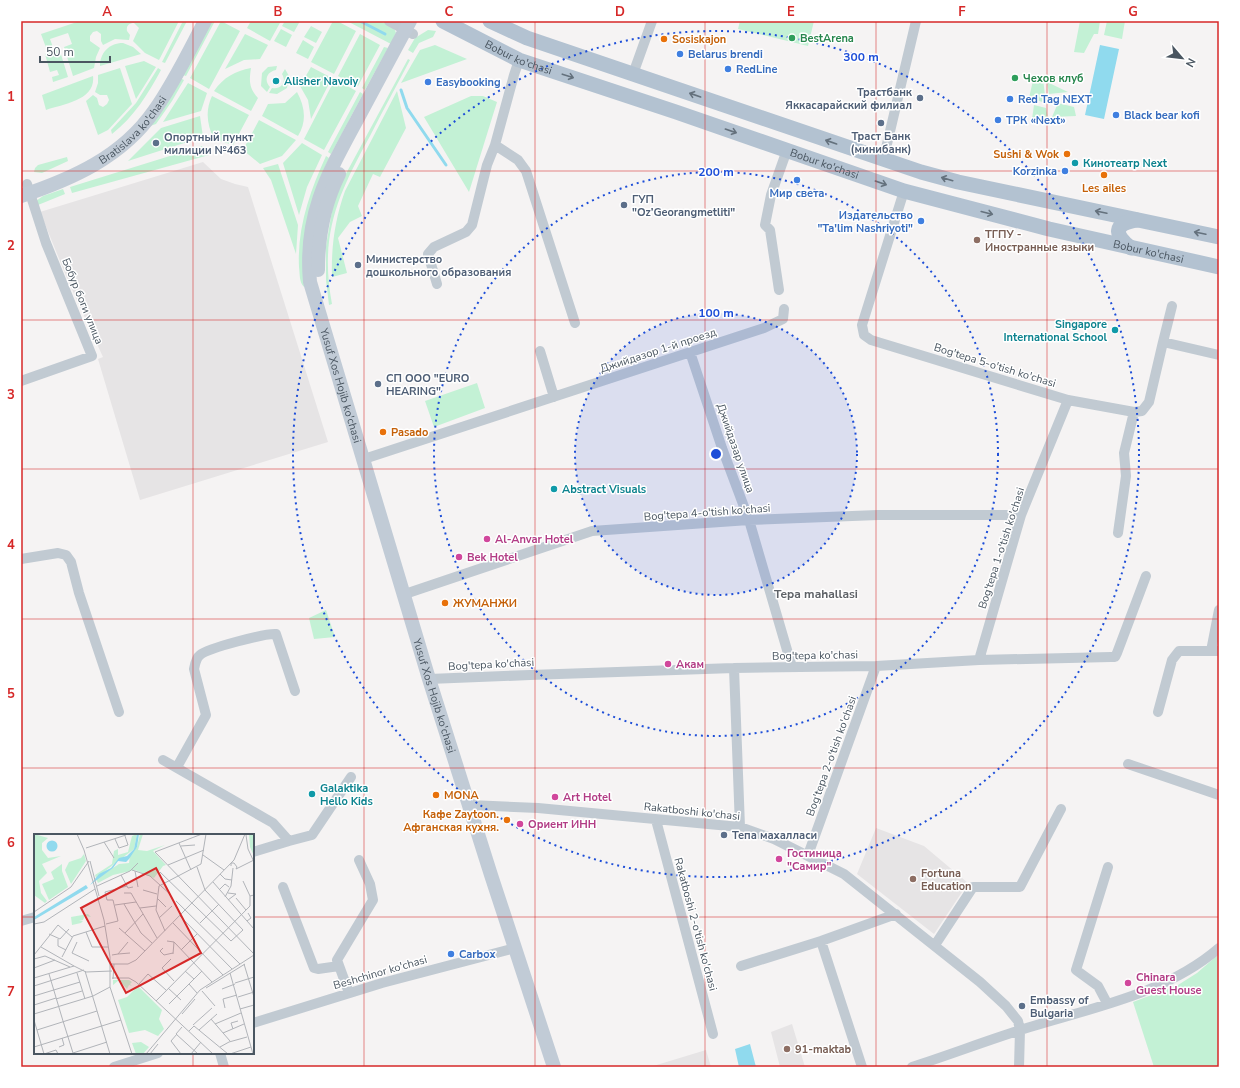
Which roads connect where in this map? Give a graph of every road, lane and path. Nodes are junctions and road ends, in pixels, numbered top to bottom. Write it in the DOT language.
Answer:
graph roads {
  1 [pos="194,21"];
  2 [pos="204,21"];
  3 [pos="389,21"];
  4 [pos="420,21"];
  5 [pos="444,21"];
  6 [pos="490,21"];
  7 [pos="652,21"];
  8 [pos="916,21"];
  9 [pos="409,28"];
  10 [pos="520,60"];
  11 [pos="634,74"];
  12 [pos="711,100"];
  13 [pos="704,121"];
  14 [pos="495,145"];
  15 [pos="787,150"];
  16 [pos="883,161"];
  17 [pos="25,190"];
  18 [pos="904,191"];
  19 [pos="1138,220"];
  20 [pos="1219,237"];
  21 [pos="1131,248"];
  22 [pos="1219,268"];
  23 [pos="436,284"];
  24 [pos="779,290"];
  25 [pos="1172,306"];
  26 [pos="784,309"];
  27 [pos="575,323"];
  28 [pos="1163,342"];
  29 [pos="540,351"];
  30 [pos="690,352"];
  31 [pos="1219,355"];
  32 [pos="21,381"];
  33 [pos="554,397"];
  34 [pos="1068,400"];
  35 [pos="1134,412"];
  36 [pos="364,459"];
  37 [pos="1022,515"];
  38 [pos="749,520"];
  39 [pos="1118,533"];
  40 [pos="21,560"];
  41 [pos="1146,576"];
  42 [pos="405,594"];
  43 [pos="1219,610"];
  44 [pos="1215,651"];
  45 [pos="979,660"];
  46 [pos="876,666"];
  47 [pos="792,667"];
  48 [pos="734,668"];
  49 [pos="429,679"];
  50 [pos="295,691"];
  51 [pos="119,712"];
  52 [pos="1158,712"];
  53 [pos="163,760"];
  54 [pos="1128,764"];
  55 [pos="178,767"];
  56 [pos="351,777"];
  57 [pos="1219,795"];
  58 [pos="470,805"];
  59 [pos="1061,809"];
  60 [pos="656,820"];
  61 [pos="740,827"];
  62 [pos="289,841"];
  63 [pos="254,852"];
  64 [pos="808,855"];
  65 [pos="358,860"];
  66 [pos="1108,867"];
  67 [pos="283,887"];
  68 [pos="896,914"];
  69 [pos="34,917"];
  70 [pos="21,921"];
  71 [pos="821,941"];
  72 [pos="934,945"];
  73 [pos="515,948"];
  74 [pos="1219,948"];
  75 [pos="339,966"];
  76 [pos="741,966"];
  77 [pos="349,993"];
  78 [pos="1107,1003"];
  79 [pos="254,1023"];
  80 [pos="1020,1030"];
  81 [pos="712,1034"];
  82 [pos="155,1054"];
  83 [pos="220,1054"];
  84 [pos="551,1066"];
  85 [pos="114,1067"];
  86 [pos="224,1067"];
  87 [pos="862,1067"];
  88 [pos="912,1067"];
  89 [pos="1019,1067"];
  1 -- 17 [label="main road, Bratislava ko'chasi"];
  2 -- 17 [label="main road, Bratislava ko'chasi"];
  3 -- 9 [label="street"];
  4 -- 9 [label="main road, Yusuf Xos Hojib ko'chasi"];
  5 -- 10 [label="main road, Bobur ko'chasi"];
  6 -- 11 [label="main road, Bobur ko'chasi"];
  7 -- 11 [label="street"];
  8 -- 16 [label="street"];
  9 -- 36 [label="main road, Yusuf Xos Hojib ko'chasi"];
  10 -- 13 [label="main road, Bobur ko'chasi, one-way"];
  10 -- 14 [label="street"];
  12 -- 11 [label="main road, Bobur ko'chasi, one-way"];
  12 -- 13 [label="main road"];
  16 -- 12 [label="main road, Bobur ko'chasi, one-way"];
  13 -- 15 [label="main road, Bobur ko'chasi, one-way"];
  14 -- 23 [label="street"];
  14 -- 27 [label="street"];
  15 -- 18 [label="main road, Bobur ko'chasi, one-way"];
  15 -- 24 [label="street"];
  20 -- 16 [label="main road, Bobur ko'chasi, one-way"];
  17 -- 32 [label="street, Бобур боги улица"];
  18 -- 21 [label="main road, Bobur ko'chasi, one-way"];
  18 -- 34 [label="street, Bog'tepa 5-o'tish ko'chasi"];
  19 -- 21 [label="main road"];
  21 -- 22 [label="main road, Bobur ko'chasi"];
  25 -- 28 [label="street"];
  26 -- 30 [label="street, Джийдазор 1-й проезд"];
  28 -- 31 [label="street"];
  28 -- 35 [label="street"];
  29 -- 33 [label="street"];
  30 -- 33 [label="street, Джийдазор 1-й проезд"];
  30 -- 38 [label="street, Джийдазар улица"];
  33 -- 36 [label="street, Джийдазор 1-й проезд"];
  34 -- 35 [label="street, Bog'tepa 5-o'tish ko'chasi"];
  34 -- 37 [label="street, Bog'tepa 1-o'tish ko'chasi"];
  35 -- 39 [label="street"];
  36 -- 42 [label="main road, Yusuf Xos Hojib ko'chasi"];
  37 -- 38 [label="street, Bog'tepa 4-o'tish ko'chasi"];
  37 -- 45 [label="street, Bog'tepa 1-o'tish ko'chasi"];
  38 -- 42 [label="street, Bog'tepa 4-o'tish ko'chasi"];
  38 -- 47 [label="street, Джийдазар улица"];
  40 -- 51 [label="street"];
  41 -- 45 [label="street, Bog'tepa ko'chasi"];
  42 -- 49 [label="main road, Yusuf Xos Hojib ko'chasi"];
  43 -- 44 [label="street"];
  44 -- 52 [label="street"];
  45 -- 46 [label="street, Bog'tepa ko'chasi"];
  46 -- 47 [label="street, Bog'tepa ko'chasi"];
  46 -- 64 [label="street, Bog'tepa 2-o'tish ko'chasi"];
  47 -- 48 [label="street, Bog'tepa ko'chasi"];
  48 -- 49 [label="street, Bog'tepa ko'chasi"];
  48 -- 61 [label="street"];
  49 -- 58 [label="main road, Yusuf Xos Hojib ko'chasi"];
  50 -- 55 [label="street"];
  53 -- 55 [label="street"];
  54 -- 57 [label="street"];
  55 -- 62 [label="street"];
  56 -- 62 [label="street"];
  58 -- 60 [label="street, Rakatboshi ko'chasi"];
  58 -- 73 [label="main road, Yusuf Xos Hojib ko'chasi"];
  59 -- 72 [label="street"];
  60 -- 61 [label="street, Rakatboshi ko'chasi"];
  60 -- 81 [label="street, Rakatboshi 2-o'tish ko'chasi"];
  61 -- 64 [label="street, Rakatboshi ko'chasi"];
  62 -- 63 [label="street"];
  64 -- 68 [label="street, Rakatboshi ko'chasi"];
  65 -- 75 [label="street"];
  66 -- 78 [label="street"];
  67 -- 75 [label="street"];
  68 -- 71 [label="street"];
  68 -- 72 [label="street, Rakatboshi ko'chasi"];
  69 -- 70 [label="street"];
  71 -- 76 [label="street"];
  71 -- 87 [label="street"];
  72 -- 80 [label="street, Rakatboshi ko'chasi"];
  73 -- 77 [label="street, Beshchinor ko'chasi"];
  73 -- 84 [label="main road, Yusuf Xos Hojib ko'chasi"];
  74 -- 78 [label="street"];
  75 -- 77 [label="street"];
  77 -- 79 [label="street, Beshchinor ko'chasi"];
  78 -- 80 [label="street"];
  80 -- 88 [label="street"];
  80 -- 89 [label="street, Rakatboshi ko'chasi"];
  82 -- 85 [label="street"];
  83 -- 86 [label="street"];
}
